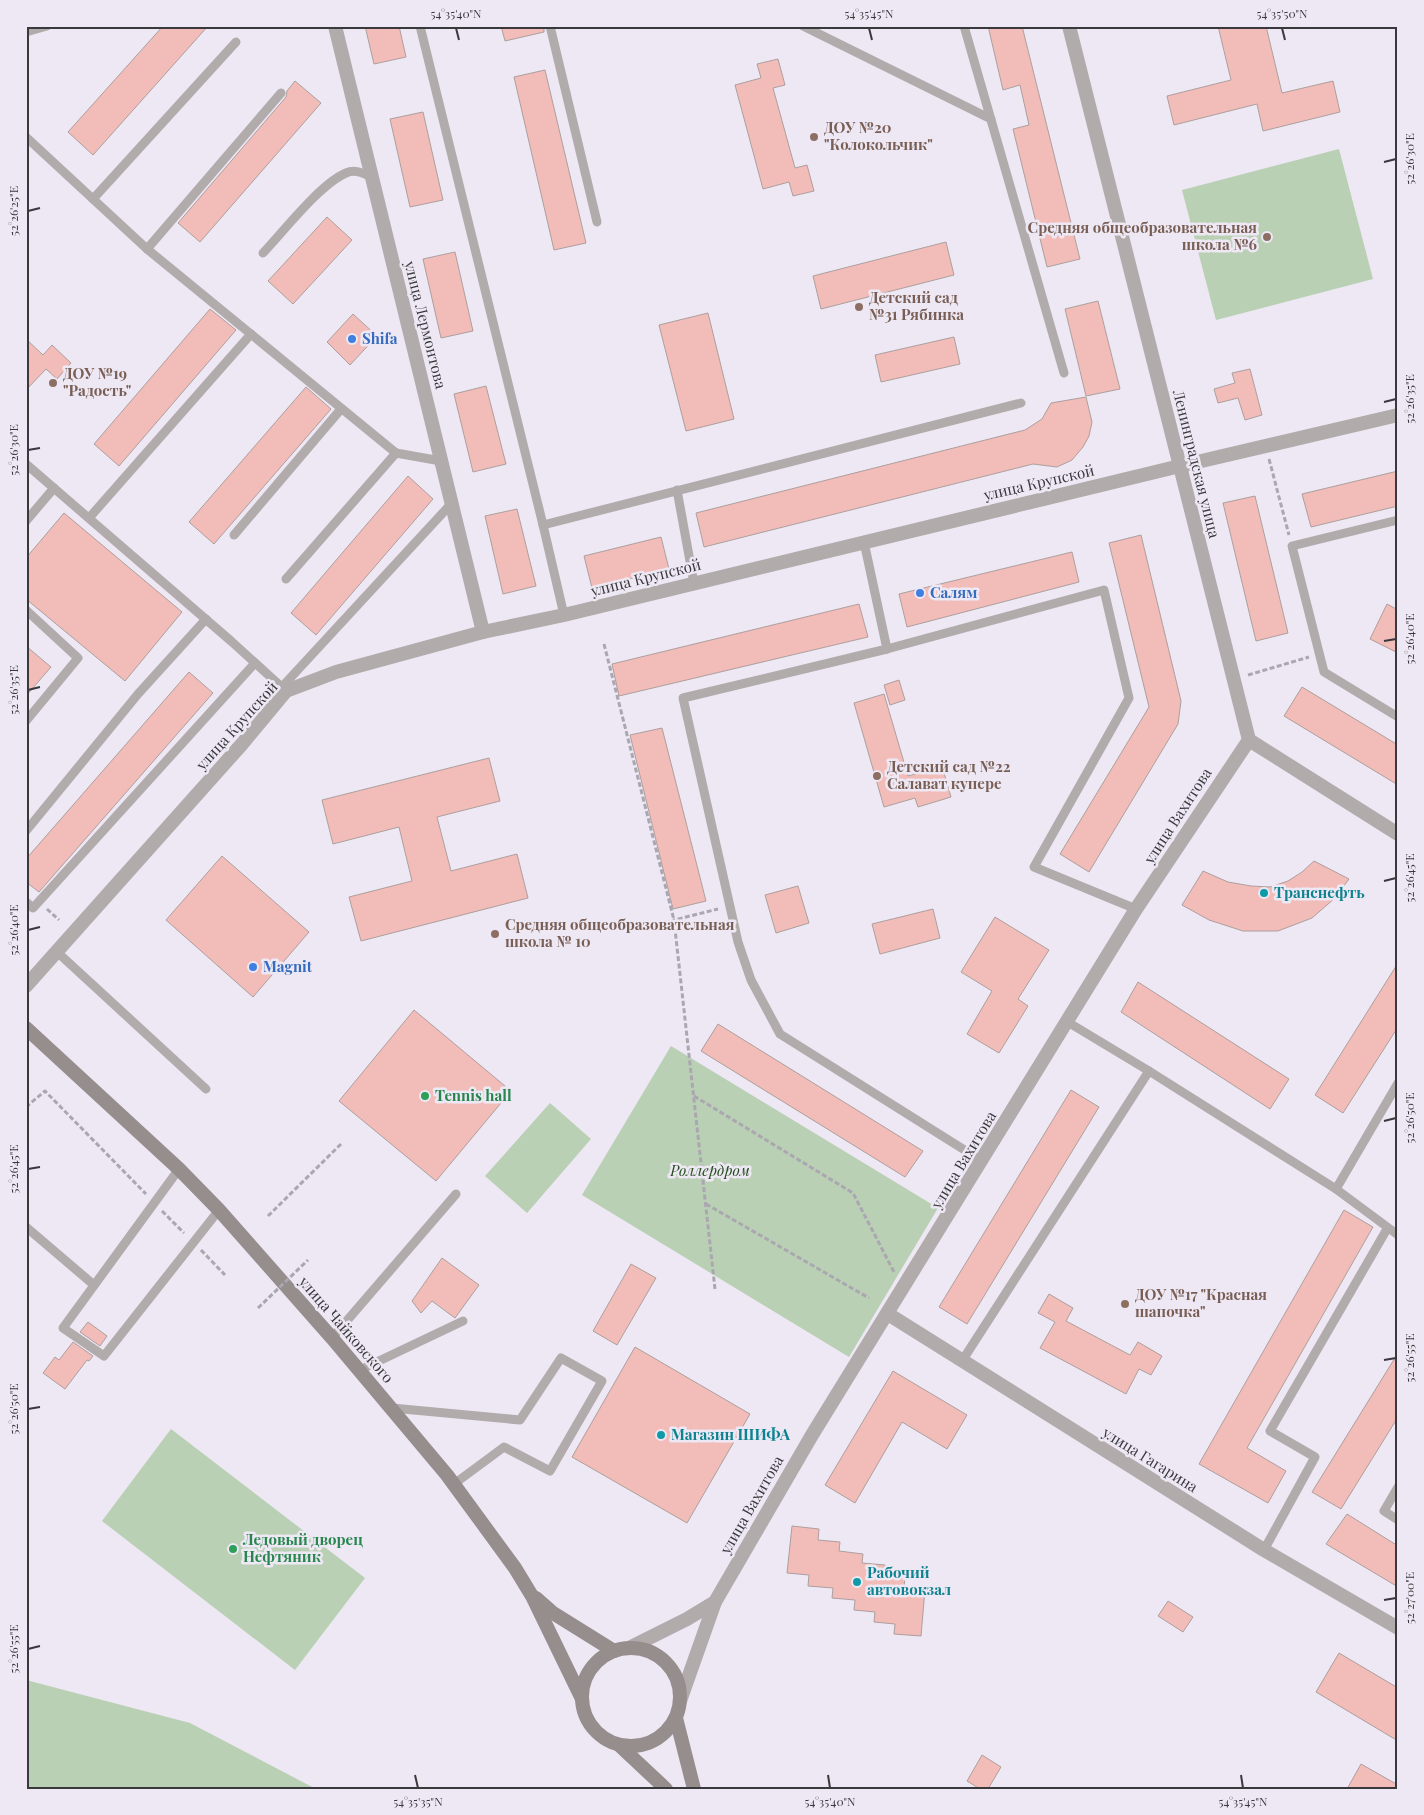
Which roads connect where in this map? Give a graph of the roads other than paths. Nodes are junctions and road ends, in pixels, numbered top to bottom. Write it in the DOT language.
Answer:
graph roads {
  1 [pos="47,26"];
  2 [pos="335,26"];
  3 [pos="420,26"];
  4 [pos="550,26"];
  5 [pos="803,26"];
  6 [pos="964,26"];
  7 [pos="1070,26"];
  8 [pos="26,32"];
  9 [pos="236,42"];
  10 [pos="282,93"];
  11 [pos="992,119"];
  12 [pos="26,137"];
  13 [pos="372,177"];
  14 [pos="93,199"];
  15 [pos="597,222"];
  16 [pos="147,249"];
  17 [pos="264,253"];
  18 [pos="251,334"];
  19 [pos="1064,373"];
  20 [pos="1021,403"];
  21 [pos="341,409"];
  22 [pos="1398,416"];
  23 [pos="396,454"];
  24 [pos="441,461"];
  25 [pos="26,464"];
  26 [pos="1180,466"];
  27 [pos="54,488"];
  28 [pos="677,490"];
  29 [pos="451,504"];
  30 [pos="89,518"];
  31 [pos="1398,520"];
  32 [pos="26,521"];
  33 [pos="544,525"];
  34 [pos="234,535"];
  35 [pos="864,542"];
  36 [pos="286,580"];
  37 [pos="694,583"];
  38 [pos="26,610"];
  39 [pos="564,614"];
  40 [pos="206,619"];
  41 [pos="483,632"];
  42 [pos="887,649"];
  43 [pos="255,663"];
  44 [pos="284,689"];
  45 [pos="1398,717"];
  46 [pos="26,721"];
  47 [pos="1249,740"];
  48 [pos="26,831"];
  49 [pos="1398,834"];
  50 [pos="26,902"];
  51 [pos="1136,909"];
  52 [pos="56,951"];
  53 [pos="26,986"];
  54 [pos="1066,1021"];
  55 [pos="26,1028"];
  56 [pos="1149,1071"];
  57 [pos="1398,1083"];
  58 [pos="206,1089"];
  59 [pos="982,1161"];
  60 [pos="179,1169"];
  61 [pos="1336,1189"];
  62 [pos="456,1194"];
  63 [pos="218,1210"];
  64 [pos="26,1227"];
  65 [pos="1388,1229"];
  66 [pos="1398,1235"];
  67 [pos="94,1285"];
  68 [pos="888,1314"];
  69 [pos="462,1321"];
  70 [pos="332,1338"];
  71 [pos="962,1361"];
  72 [pos="360,1370"];
  73 [pos="392,1408"];
  74 [pos="454,1484"];
  75 [pos="1398,1487"];
  76 [pos="1398,1520"];
  77 [pos="1264,1550"];
  78 [pos="532,1596"];
  79 [pos="714,1602"];
  80 [pos="1398,1628"];
  81 [pos="629,1648"];
  82 [pos="614,1651"];
  83 [pos="582,1700"];
  84 [pos="680,1701"];
  85 [pos="676,1718"];
  86 [pos="619,1745"];
  87 [pos="666,1789"];
  88 [pos="694,1789"];
  1 -- 8 [label="lane"];
  2 -- 13 [label="street, улица Лермонтова"];
  3 -- 33 [label="lane"];
  4 -- 15 [label="lane"];
  5 -- 11 [label="lane"];
  6 -- 11 [label="lane"];
  7 -- 26 [label="street, Ленинградская улица"];
  9 -- 14 [label="lane"];
  10 -- 16 [label="lane"];
  11 -- 19 [label="lane"];
  12 -- 14 [label="lane"];
  13 -- 17 [label="lane"];
  13 -- 24 [label="street, улица Лермонтова"];
  14 -- 16 [label="lane"];
  16 -- 18 [label="lane"];
  18 -- 21 [label="lane"];
  18 -- 30 [label="lane"];
  20 -- 28 [label="lane"];
  21 -- 23 [label="lane"];
  21 -- 34 [label="lane"];
  22 -- 26 [label="street, улица Крупской"];
  23 -- 24 [label="lane"];
  23 -- 36 [label="lane"];
  24 -- 29 [label="street, улица Лермонтова"];
  25 -- 27 [label="lane"];
  26 -- 35 [label="street, улица Крупской"];
  26 -- 47 [label="street, Ленинградская улица"];
  27 -- 30 [label="lane"];
  27 -- 32 [label="lane"];
  28 -- 33 [label="lane"];
  28 -- 37 [label="lane"];
  29 -- 41 [label="street, улица Лермонтова"];
  29 -- 44 [label="lane"];
  30 -- 40 [label="lane"];
  31 -- 45 [label="lane"];
  33 -- 39 [label="lane"];
  35 -- 37 [label="street, улица Крупской"];
  35 -- 42 [label="lane"];
  37 -- 39 [label="street, улица Крупской"];
  38 -- 46 [label="lane"];
  39 -- 41 [label="street, улица Крупской"];
  40 -- 43 [label="lane"];
  40 -- 48 [label="lane"];
  41 -- 44 [label="street, улица Крупской"];
  42 -- 51 [label="lane"];
  42 -- 59 [label="lane"];
  43 -- 44 [label="lane"];
  43 -- 50 [label="lane"];
  44 -- 52 [label="street, улица Крупской"];
  47 -- 49 [label="street"];
  47 -- 51 [label="street, улица Вахитова"];
  51 -- 54 [label="street, улица Вахитова"];
  52 -- 53 [label="street, улица Крупской"];
  52 -- 58 [label="lane"];
  54 -- 56 [label="lane"];
  54 -- 59 [label="street, улица Вахитова"];
  55 -- 60 [label="main road, улица Чайковского"];
  56 -- 61 [label="lane"];
  56 -- 71 [label="lane"];
  57 -- 61 [label="lane"];
  59 -- 68 [label="street, улица Вахитова"];
  60 -- 63 [label="main road, улица Чайковского"];
  60 -- 67 [label="lane"];
  61 -- 65 [label="lane"];
  62 -- 70 [label="lane"];
  63 -- 67 [label="lane"];
  63 -- 70 [label="main road, улица Чайковского"];
  64 -- 67 [label="lane"];
  65 -- 66 [label="lane"];
  65 -- 77 [label="lane"];
  68 -- 71 [label="street, улица Гагарина"];
  68 -- 79 [label="street, улица Вахитова"];
  69 -- 72 [label="lane"];
  70 -- 72 [label="main road, улица Чайковского"];
  71 -- 77 [label="street, улица Гагарина"];
  72 -- 73 [label="main road, улица Чайковского"];
  73 -- 74 [label="main road, улица Чайковского"];
  73 -- 74 [label="lane"];
  74 -- 78 [label="main road, улица Чайковского"];
  75 -- 76 [label="lane"];
  77 -- 80 [label="street, улица Гагарина"];
  78 -- 82 [label="main road"];
  78 -- 83 [label="main road, улица Чайковского"];
  79 -- 81 [label="street"];
  79 -- 84 [label="street"];
  81 -- 82 [label="main road"];
  81 -- 84 [label="main road"];
  82 -- 83 [label="main road"];
  83 -- 86 [label="main road"];
  84 -- 85 [label="main road"];
  85 -- 86 [label="main road"];
  85 -- 88 [label="main road"];
  86 -- 87 [label="main road"];
}
